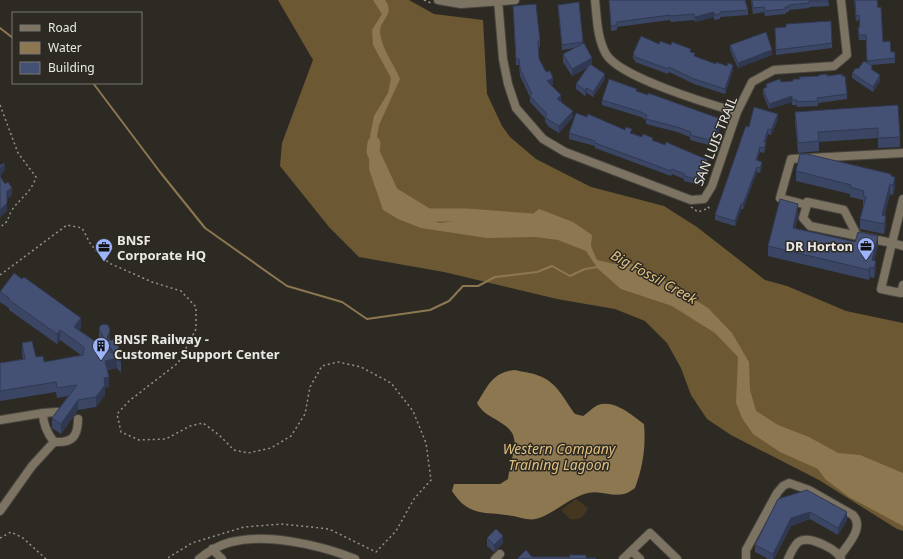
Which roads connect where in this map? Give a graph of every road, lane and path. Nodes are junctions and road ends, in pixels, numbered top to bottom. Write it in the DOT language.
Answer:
graph roads {
  1 [pos="424,0"];
  2 [pos="515,0"];
  3 [pos="595,0"];
  4 [pos="840,0"];
  5 [pos="498,1"];
  6 [pos="436,3"];
  7 [pos="0,105"];
  8 [pos="737,112"];
  9 [pos="903,153"];
  10 [pos="704,199"];
  11 [pos="903,199"];
  12 [pos="807,205"];
  13 [pos="690,206"];
  14 [pos="0,227"];
  15 [pos="858,237"];
  16 [pos="892,243"];
  17 [pos="903,246"];
  18 [pos="0,275"];
  19 [pos="902,291"];
  20 [pos="57,412"];
  21 [pos="43,413"];
  22 [pos="78,419"];
  23 [pos="0,420"];
  24 [pos="54,442"];
  25 [pos="0,511"];
  26 [pos="0,538"];
  27 [pos="212,549"];
  28 [pos="632,551"];
  29 [pos="840,558"];
  30 [pos="46,559"];
  31 [pos="166,559"];
  32 [pos="199,559"];
  33 [pos="222,559"];
  34 [pos="355,559"];
  35 [pos="623,559"];
  36 [pos="640,559"];
  37 [pos="677,559"];
  38 [pos="746,559"];
  39 [pos="788,559"];
  1 -- 6 [label="path"];
  2 -- 5 [label="street"];
  3 -- 8 [label="street"];
  4 -- 8 [label="street, SAN LUIS TRAIL"];
  5 -- 6 [label="street"];
  5 -- 10 [label="street"];
  7 -- 14 [label="path"];
  8 -- 10 [label="street, SAN LUIS TRAIL"];
  9 -- 12 [label="street"];
  10 -- 13 [label="path"];
  11 -- 16 [label="street"];
  12 -- 15 [label="street"];
  12 -- 15 [label="street"];
  15 -- 16 [label="street"];
  16 -- 17 [label="street"];
  16 -- 19 [label="street"];
  18 -- 31 [label="path"];
  20 -- 21 [label="street"];
  21 -- 23 [label="street"];
  21 -- 24 [label="street"];
  22 -- 24 [label="street"];
  24 -- 25 [label="street"];
  26 -- 30 [label="path"];
  27 -- 32 [label="street"];
  27 -- 33 [label="street"];
  27 -- 34 [label="street"];
  28 -- 35 [label="street"];
  28 -- 36 [label="street"];
  28 -- 37 [label="street"];
  29 -- 38 [label="street"];
  29 -- 39 [label="street"];
}
